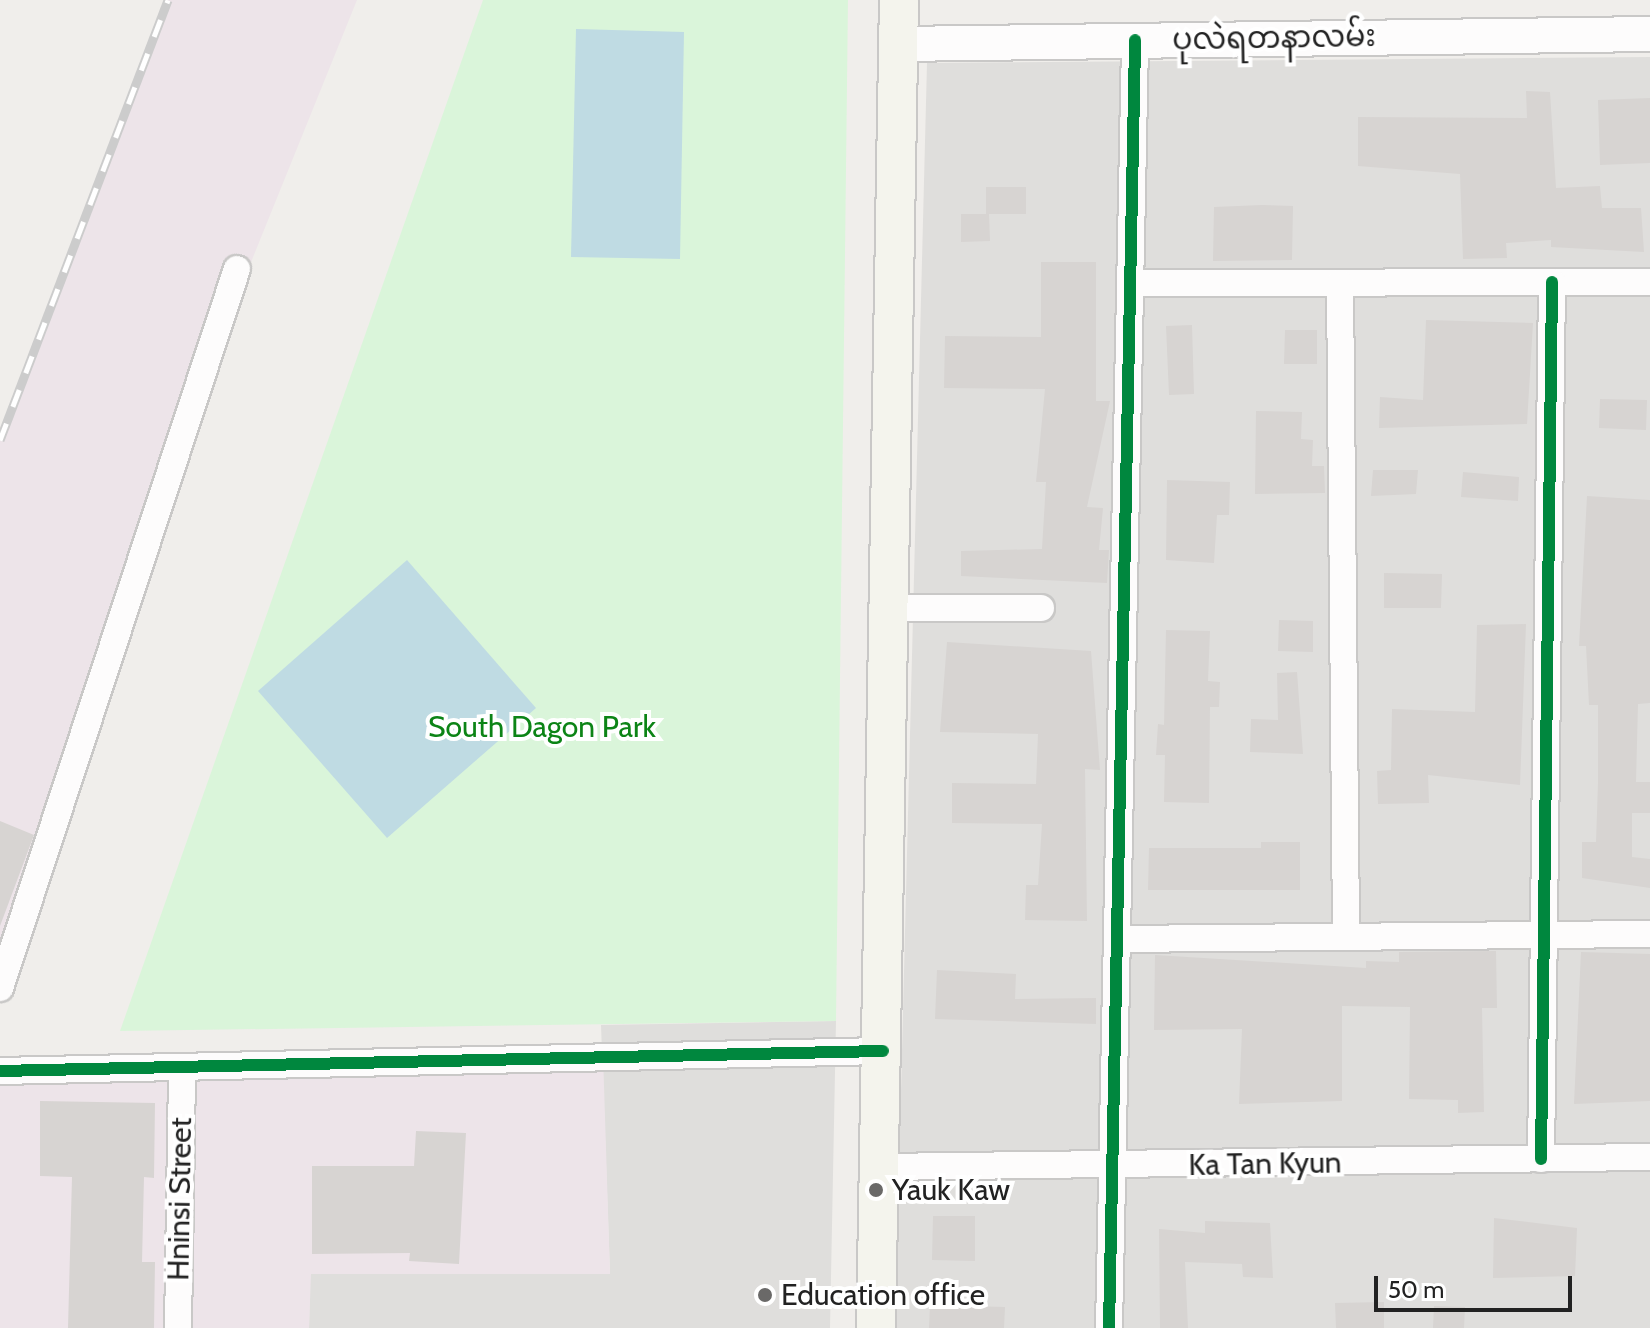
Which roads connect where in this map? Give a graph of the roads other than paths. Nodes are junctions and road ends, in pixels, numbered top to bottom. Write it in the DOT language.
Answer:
graph roads {
  1 [pos="899,0"];
  2 [pos="1650,34"];
  3 [pos="1135,40"];
  4 [pos="898,44"];
  5 [pos="237,269"];
  6 [pos="1552,282"];
  7 [pos="1650,282"];
  8 [pos="1130,283"];
  9 [pos="1340,283"];
  10 [pos="889,608"];
  11 [pos="1041,608"];
  12 [pos="1544,934"];
  13 [pos="1650,934"];
  14 [pos="1346,936"];
  15 [pos="1117,939"];
  16 [pos="0,988"];
  17 [pos="883,1051"];
  18 [pos="182,1070"];
  19 [pos="0,1071"];
  20 [pos="1650,1157"];
  21 [pos="1541,1159"];
  22 [pos="881,1167"];
  23 [pos="1112,1168"];
  24 [pos="178,1328"];
  25 [pos="876,1328"];
  26 [pos="1109,1328"];
  1 -- 4 [label="main road"];
  2 -- 3 [label="street, ပုလဲရတနာလမ်း"];
  3 -- 4 [label="street, ပုလဲရတနာလမ်း"];
  3 -- 8 [label="street"];
  4 -- 10 [label="main road"];
  5 -- 16 [label="street"];
  6 -- 7 [label="street"];
  6 -- 9 [label="street"];
  6 -- 12 [label="street"];
  8 -- 9 [label="street"];
  8 -- 15 [label="street"];
  9 -- 14 [label="street"];
  10 -- 11 [label="street"];
  10 -- 17 [label="main road"];
  12 -- 13 [label="street"];
  12 -- 14 [label="street"];
  12 -- 21 [label="street"];
  14 -- 15 [label="street"];
  15 -- 23 [label="street"];
  17 -- 18 [label="street"];
  17 -- 22 [label="main road"];
  18 -- 19 [label="street"];
  18 -- 24 [label="street, Hninsi Street"];
  20 -- 21 [label="street, Ka Tan Kyun"];
  21 -- 23 [label="street, Ka Tan Kyun"];
  22 -- 23 [label="street, Ka Tan Kyun"];
  22 -- 25 [label="main road"];
  23 -- 26 [label="street"];
}
